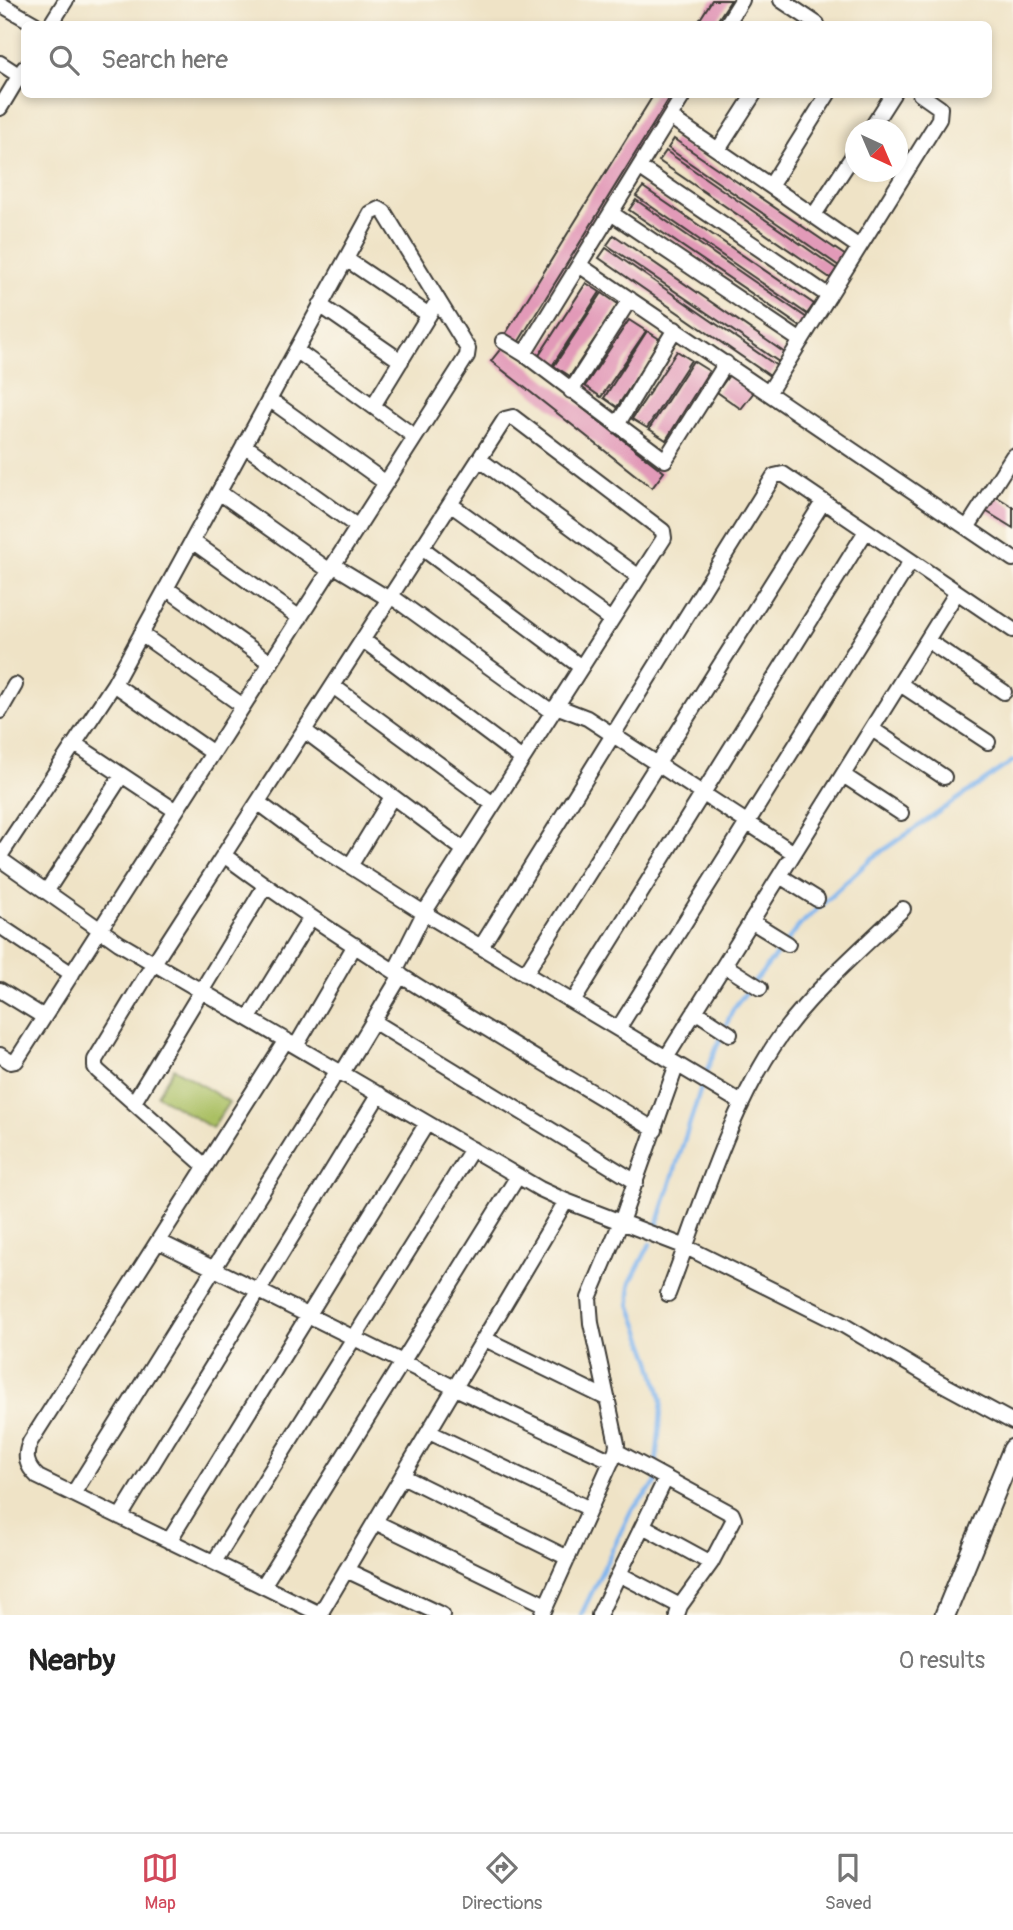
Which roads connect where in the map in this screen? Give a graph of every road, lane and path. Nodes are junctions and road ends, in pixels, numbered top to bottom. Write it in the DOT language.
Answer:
graph roads {
  1 [pos="66,0"];
  2 [pos="742,0"];
  3 [pos="780,0"];
  4 [pos="0,4"];
  5 [pos="801,20"];
  6 [pos="30,21"];
  7 [pos="53,21"];
  8 [pos="729,21"];
  9 [pos="0,63"];
  10 [pos="21,72"];
  11 [pos="21,74"];
  12 [pos="682,98"];
  13 [pos="751,98"];
  14 [pos="826,98"];
  15 [pos="890,98"];
  16 [pos="926,98"];
  17 [pos="0,108"];
  18 [pos="670,117"];
  19 [pos="877,119"];
  20 [pos="718,150"];
  21 [pos="639,167"];
  22 [pos="845,168"];
  23 [pos="771,186"];
  24 [pos="611,213"];
  25 [pos="814,215"];
  26 [pos="859,247"];
  27 [pos="346,259"];
  28 [pos="579,265"];
  29 [pos="829,296"];
  30 [pos="631,299"];
  31 [pos="438,300"];
  32 [pos="320,305"];
  33 [pos="429,315"];
  34 [pos="675,329"];
  35 [pos="503,341"];
  36 [pos="801,341"];
  37 [pos="296,350"];
  38 [pos="524,354"];
  39 [pos="401,360"];
  40 [pos="726,363"];
  41 [pos="571,391"];
  42 [pos="769,392"];
  43 [pos="270,399"];
  44 [pos="373,406"];
  45 [pos="617,425"];
  46 [pos="415,437"];
  47 [pos="244,445"];
  48 [pos="1013,456"];
  49 [pos="479,459"];
  50 [pos="386,483"];
  51 [pos="219,492"];
  52 [pos="823,502"];
  53 [pos="450,504"];
  54 [pos="358,527"];
  55 [pos="967,528"];
  56 [pos="866,531"];
  57 [pos="192,541"];
  58 [pos="422,548"];
  59 [pos="1013,559"];
  60 [pos="911,561"];
  61 [pos="331,568"];
  62 [pos="639,577"];
  63 [pos="166,588"];
  64 [pos="957,593"];
  65 [pos="390,597"];
  66 [pos="300,618"];
  67 [pos="611,620"];
  68 [pos="1013,631"];
  69 [pos="141,634"];
  70 [pos="363,640"];
  71 [pos="927,640"];
  72 [pos="271,663"];
  73 [pos="581,667"];
  74 [pos="114,684"];
  75 [pos="900,684"];
  76 [pos="15,685"];
  77 [pos="333,686"];
  78 [pos="1004,692"];
  79 [pos="243,706"];
  80 [pos="554,709"];
  81 [pos="0,711"];
  82 [pos="872,729"];
  83 [pos="305,731"];
  84 [pos="613,735"];
  85 [pos="988,742"];
  86 [pos="75,744"];
  87 [pos="213,753"];
  88 [pos="522,759"];
  89 [pos="657,764"];
  90 [pos="122,775"];
  91 [pos="843,775"];
  92 [pos="944,777"];
  93 [pos="703,793"];
  94 [pos="393,797"];
  95 [pos="259,803"];
  96 [pos="493,804"];
  97 [pos="176,811"];
  98 [pos="901,813"];
  99 [pos="747,822"];
  100 [pos="464,850"];
  101 [pos="794,853"];
  102 [pos="225,856"];
  103 [pos="0,858"];
  104 [pos="350,866"];
  105 [pos="780,876"];
  106 [pos="265,886"];
  107 [pos="46,892"];
  108 [pos="817,899"];
  109 [pos="903,909"];
  110 [pos="424,913"];
  111 [pos="312,917"];
  112 [pos="751,921"];
  113 [pos="0,926"];
  114 [pos="100,929"];
  115 [pos="788,944"];
  116 [pos="355,945"];
  117 [pos="481,947"];
  118 [pos="154,963"];
  119 [pos="724,965"];
  120 [pos="398,973"];
  121 [pos="72,974"];
  122 [pos="525,974"];
  123 [pos="760,988"];
  124 [pos="0,990"];
  125 [pos="200,990"];
  126 [pos="573,1002"];
  127 [pos="695,1011"];
  128 [pos="44,1017"];
  129 [pos="249,1018"];
  130 [pos="373,1021"];
  131 [pos="618,1029"];
  132 [pos="730,1034"];
  133 [pos="291,1043"];
  134 [pos="0,1055"];
  135 [pos="671,1061"];
  136 [pos="340,1071"];
  137 [pos="379,1094"];
  138 [pos="134,1102"];
  139 [pos="740,1102"];
  140 [pos="427,1122"];
  141 [pos="655,1130"];
  142 [pos="472,1149"];
  143 [pos="205,1166"];
  144 [pos="518,1176"];
  145 [pos="636,1182"];
  146 [pos="566,1201"];
  147 [pos="621,1222"];
  148 [pos="158,1241"];
  149 [pos="686,1247"];
  150 [pos="216,1269"];
  151 [pos="259,1290"];
  152 [pos="668,1294"];
  153 [pos="308,1315"];
  154 [pos="354,1338"];
  155 [pos="485,1339"];
  156 [pos="403,1362"];
  157 [pos="455,1388"];
  158 [pos="608,1399"];
  159 [pos="1013,1422"];
  160 [pos="429,1432"];
  161 [pos="1013,1449"];
  162 [pos="614,1456"];
  163 [pos="402,1476"];
  164 [pos="666,1478"];
  165 [pos="73,1494"];
  166 [pos="590,1509"];
  167 [pos="120,1517"];
  168 [pos="375,1522"];
  169 [pos="643,1526"];
  170 [pos="170,1541"];
  171 [pos="568,1558"];
  172 [pos="214,1562"];
  173 [pos="710,1563"];
  174 [pos="346,1570"];
  175 [pos="619,1574"];
  176 [pos="263,1586"];
  177 [pos="544,1610"];
  178 [pos="679,1611"];
  179 [pos="321,1615"];
  180 [pos="442,1615"];
  181 [pos="599,1615"];
  182 [pos="945,1615"];
  1 -- 7 [label="street"];
  2 -- 8 [label="street"];
  3 -- 5 [label="street"];
  4 -- 6 [label="street"];
  9 -- 10 [label="street"];
  11 -- 17 [label="street"];
  12 -- 18 [label="street"];
  13 -- 20 [label="street"];
  14 -- 23 [label="street"];
  15 -- 19 [label="street"];
  16 -- 26 [label="street"];
  18 -- 20 [label="street"];
  18 -- 21 [label="street"];
  20 -- 23 [label="street"];
  21 -- 24 [label="street"];
  21 -- 29 [label="street"];
  22 -- 25 [label="street"];
  23 -- 25 [label="street"];
  24 -- 28 [label="street"];
  24 -- 36 [label="street"];
  25 -- 26 [label="street"];
  26 -- 29 [label="street"];
  27 -- 31 [label="street"];
  27 -- 32 [label="street"];
  27 -- 33 [label="street"];
  28 -- 30 [label="street"];
  28 -- 38 [label="street"];
  29 -- 36 [label="street"];
  30 -- 34 [label="street"];
  30 -- 41 [label="street"];
  31 -- 33 [label="street"];
  31 -- 46 [label="street"];
  32 -- 37 [label="street"];
  32 -- 39 [label="street"];
  33 -- 39 [label="street"];
  34 -- 40 [label="street"];
  34 -- 45 [label="street"];
  35 -- 38 [label="street"];
  36 -- 42 [label="street"];
  37 -- 43 [label="street"];
  37 -- 44 [label="street"];
  38 -- 41 [label="street"];
  39 -- 44 [label="street"];
  40 -- 42 [label="street"];
  40 -- 45 [label="street"];
  41 -- 45 [label="street"];
  42 -- 55 [label="street"];
  43 -- 47 [label="street"];
  43 -- 50 [label="street"];
  44 -- 46 [label="street"];
  46 -- 50 [label="street"];
  47 -- 51 [label="street"];
  47 -- 54 [label="street"];
  48 -- 55 [label="street"];
  49 -- 53 [label="street"];
  49 -- 62 [label="street"];
  49 -- 62 [label="street"];
  50 -- 54 [label="street"];
  51 -- 57 [label="street"];
  51 -- 61 [label="street"];
  52 -- 56 [label="street"];
  52 -- 84 [label="street"];
  52 -- 89 [label="street"];
  53 -- 58 [label="street"];
  53 -- 67 [label="street"];
  54 -- 61 [label="street"];
  55 -- 59 [label="street"];
  56 -- 60 [label="street"];
  56 -- 93 [label="street"];
  57 -- 63 [label="street"];
  57 -- 66 [label="street"];
  58 -- 65 [label="street"];
  58 -- 73 [label="street"];
  60 -- 64 [label="street"];
  60 -- 99 [label="street"];
  61 -- 65 [label="street"];
  61 -- 66 [label="street"];
  62 -- 67 [label="street"];
  63 -- 69 [label="street"];
  63 -- 72 [label="street"];
  64 -- 68 [label="street"];
  64 -- 71 [label="street"];
  65 -- 70 [label="street"];
  65 -- 80 [label="street"];
  66 -- 72 [label="street"];
  67 -- 73 [label="street"];
  69 -- 74 [label="street"];
  69 -- 79 [label="street"];
  70 -- 77 [label="street"];
  70 -- 88 [label="street"];
  71 -- 75 [label="street"];
  71 -- 78 [label="street"];
  72 -- 79 [label="street"];
  73 -- 80 [label="street"];
  74 -- 86 [label="street"];
  74 -- 87 [label="street"];
  75 -- 82 [label="street"];
  75 -- 85 [label="street"];
  76 -- 81 [label="street"];
  77 -- 83 [label="street"];
  77 -- 96 [label="street"];
  79 -- 87 [label="street"];
  80 -- 84 [label="street"];
  80 -- 88 [label="street"];
  82 -- 91 [label="street"];
  82 -- 92 [label="street"];
  83 -- 94 [label="street"];
  83 -- 95 [label="street"];
  84 -- 89 [label="street"];
  84 -- 117 [label="street"];
  86 -- 90 [label="street"];
  86 -- 103 [label="street"];
  87 -- 97 [label="street"];
  88 -- 96 [label="street"];
  89 -- 93 [label="street"];
  89 -- 122 [label="street"];
  90 -- 97 [label="street"];
  90 -- 107 [label="street"];
  91 -- 98 [label="street"];
  91 -- 101 [label="street"];
  93 -- 99 [label="street"];
  93 -- 126 [label="street"];
  94 -- 100 [label="street"];
  94 -- 104 [label="street"];
  95 -- 102 [label="street"];
  95 -- 104 [label="street"];
  96 -- 100 [label="street"];
  97 -- 114 [label="street"];
  99 -- 101 [label="street"];
  99 -- 131 [label="street"];
  100 -- 110 [label="street"];
  101 -- 105 [label="street"];
  102 -- 106 [label="street"];
  102 -- 118 [label="street"];
  103 -- 107 [label="street"];
  104 -- 110 [label="street"];
  105 -- 108 [label="street"];
  105 -- 112 [label="street"];
  106 -- 111 [label="street"];
  106 -- 125 [label="street"];
  107 -- 114 [label="street"];
  109 -- 139 [label="street"];
  110 -- 117 [label="street"];
  110 -- 120 [label="street"];
  111 -- 116 [label="street"];
  111 -- 129 [label="street"];
  112 -- 115 [label="street"];
  112 -- 119 [label="street"];
  113 -- 121 [label="street"];
  114 -- 118 [label="street"];
  114 -- 121 [label="street"];
  116 -- 120 [label="street"];
  116 -- 133 [label="street"];
  117 -- 122 [label="street"];
  118 -- 125 [label="street"];
  118 -- 138 [label="street"];
  119 -- 123 [label="street"];
  119 -- 127 [label="street"];
  120 -- 130 [label="street"];
  120 -- 141 [label="street"];
  121 -- 128 [label="street"];
  122 -- 126 [label="street"];
  124 -- 128 [label="street"];
  125 -- 129 [label="street"];
  125 -- 138 [label="street"];
  126 -- 131 [label="street"];
  127 -- 132 [label="street"];
  127 -- 135 [label="street"];
  128 -- 134 [label="street"];
  129 -- 133 [label="street"];
  130 -- 136 [label="street"];
  130 -- 145 [label="street"];
  131 -- 135 [label="street"];
  133 -- 136 [label="street"];
  133 -- 143 [label="street"];
  135 -- 139 [label="street"];
  135 -- 141 [label="street"];
  136 -- 137 [label="street"];
  136 -- 150 [label="street"];
  137 -- 140 [label="street"];
  137 -- 151 [label="street"];
  138 -- 143 [label="street"];
  139 -- 149 [label="street"];
  140 -- 142 [label="street"];
  140 -- 153 [label="street"];
  141 -- 145 [label="street"];
  142 -- 144 [label="street"];
  142 -- 154 [label="street"];
  143 -- 148 [label="street"];
  144 -- 146 [label="street"];
  144 -- 156 [label="street"];
  145 -- 147 [label="street"];
  146 -- 147 [label="street"];
  146 -- 155 [label="street"];
  147 -- 149 [label="street"];
  147 -- 158 [label="street"];
  148 -- 150 [label="street"];
  148 -- 165 [label="street"];
  149 -- 152 [label="street"];
  149 -- 159 [label="street"];
  150 -- 151 [label="street"];
  150 -- 165 [label="street"];
  151 -- 153 [label="street"];
  151 -- 167 [label="street"];
  153 -- 154 [label="street"];
  153 -- 170 [label="street"];
  154 -- 156 [label="street"];
  154 -- 172 [label="street"];
  155 -- 157 [label="street"];
  155 -- 158 [label="street"];
  156 -- 157 [label="street"];
  156 -- 176 [label="street"];
  157 -- 160 [label="street"];
  157 -- 162 [label="street"];
  158 -- 162 [label="street"];
  160 -- 163 [label="street"];
  160 -- 166 [label="street"];
  161 -- 182 [label="main road"];
  162 -- 164 [label="street"];
  162 -- 166 [label="street"];
  163 -- 168 [label="street"];
  163 -- 171 [label="street"];
  164 -- 169 [label="street"];
  164 -- 173 [label="street"];
  165 -- 167 [label="street"];
  166 -- 171 [label="street"];
  167 -- 170 [label="street"];
  168 -- 174 [label="street"];
  168 -- 177 [label="street"];
  169 -- 173 [label="street"];
  169 -- 175 [label="street"];
  170 -- 172 [label="street"];
  171 -- 177 [label="street"];
  172 -- 176 [label="street"];
  173 -- 178 [label="street"];
  174 -- 179 [label="street"];
  174 -- 180 [label="street"];
  175 -- 178 [label="street"];
  175 -- 181 [label="street"];
  176 -- 179 [label="street"];
}
